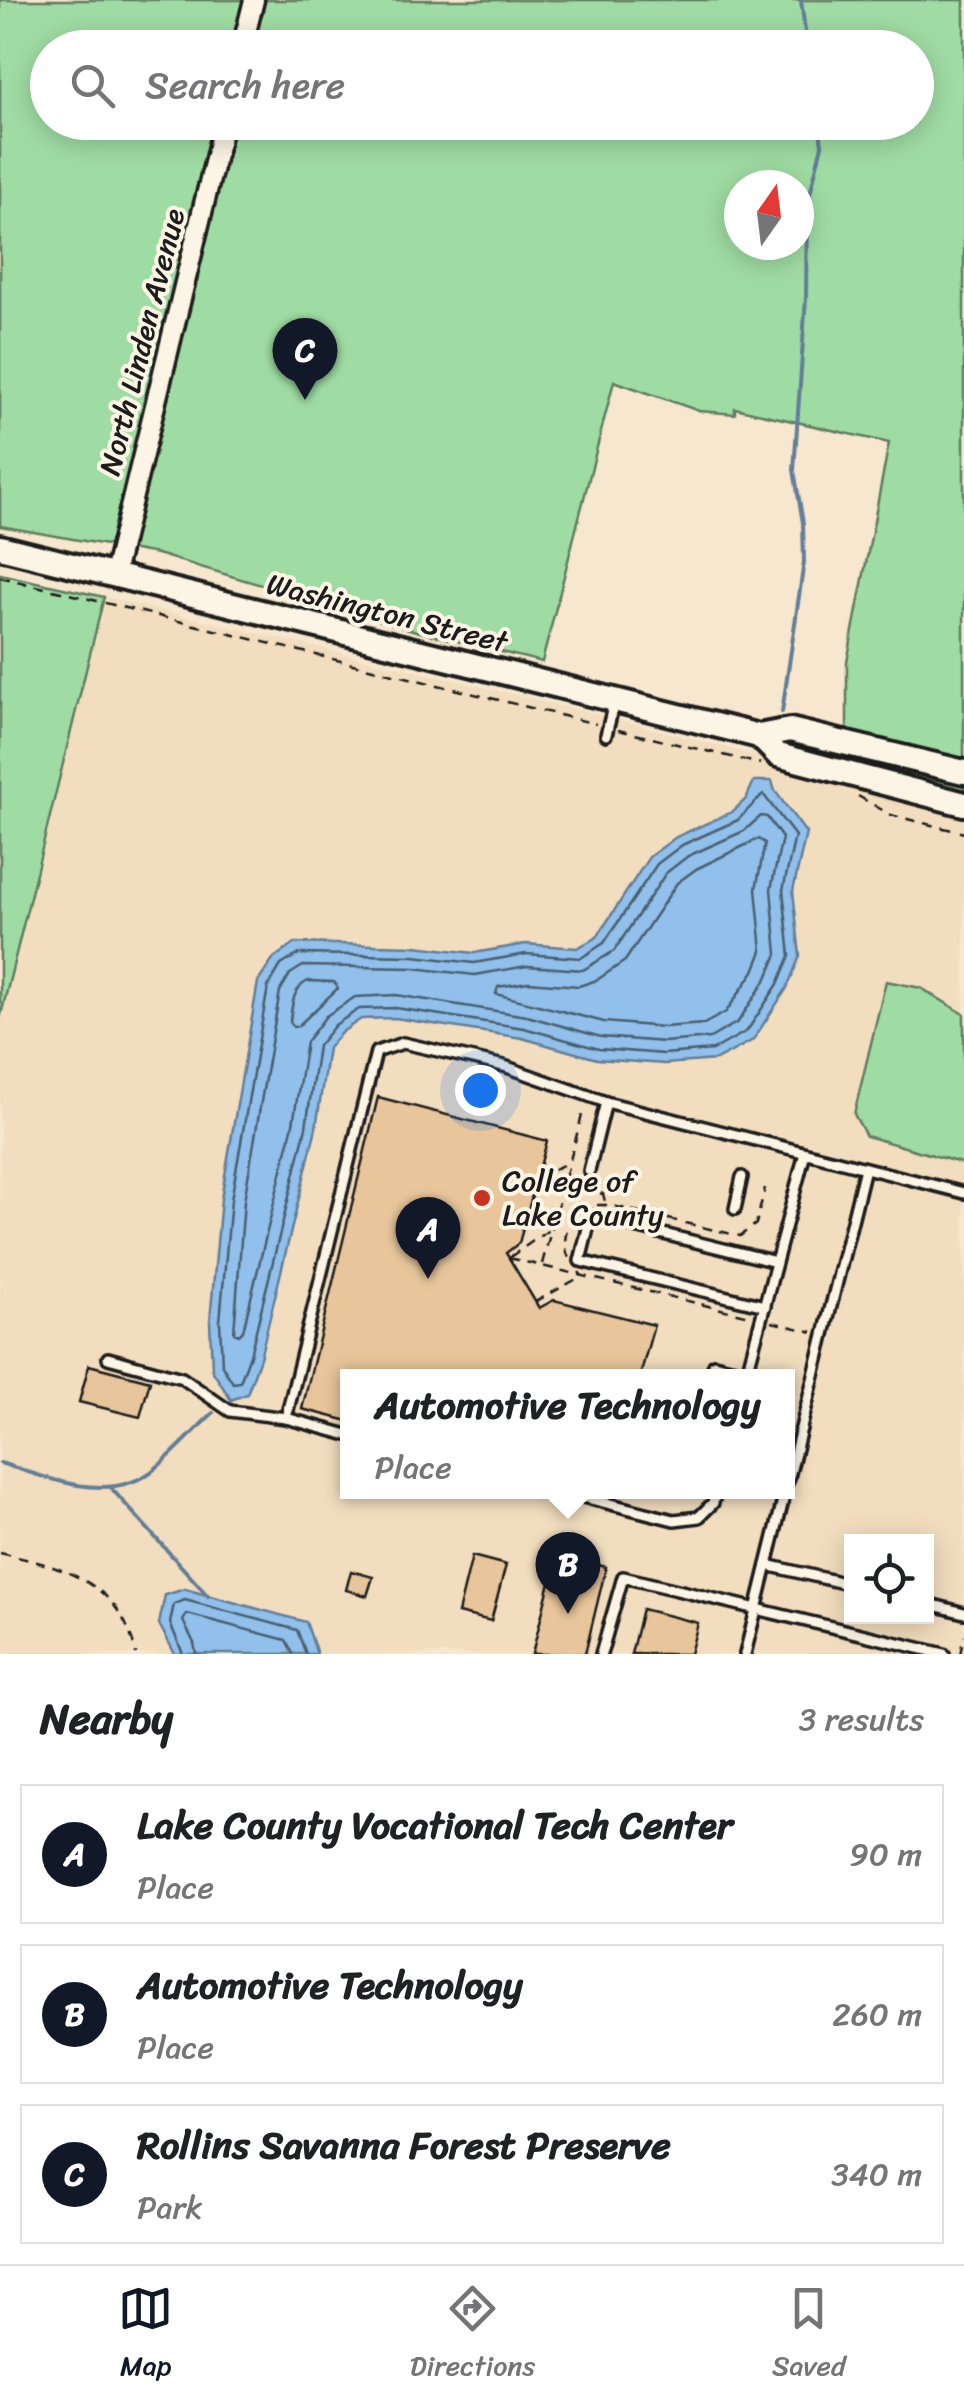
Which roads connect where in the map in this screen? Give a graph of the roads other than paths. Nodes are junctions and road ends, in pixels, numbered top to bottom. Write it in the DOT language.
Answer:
graph roads {
  1 [pos="254,0"];
  2 [pos="246,30"];
  3 [pos="220,140"];
  4 [pos="0,547"];
  5 [pos="114,574"];
  6 [pos="614,700"];
  7 [pos="607,731"];
  8 [pos="759,736"];
  9 [pos="964,772"];
  10 [pos="964,804"];
  11 [pos="606,1102"];
  12 [pos="805,1152"];
  13 [pos="865,1168"];
  14 [pos="589,1171"];
  15 [pos="742,1178"];
  16 [pos="964,1193"];
  17 [pos="734,1209"];
  18 [pos="776,1262"];
  19 [pos="764,1306"];
  20 [pos="108,1358"];
  21 [pos="748,1369"];
  22 [pos="286,1418"];
  23 [pos="340,1433"];
  24 [pos="795,1452"];
  25 [pos="592,1499"];
  26 [pos="714,1499"];
  27 [pos="783,1499"];
  28 [pos="767,1565"];
  29 [pos="844,1583"];
  30 [pos="934,1606"];
  31 [pos="756,1609"];
  32 [pos="964,1612"];
  33 [pos="601,1654"];
  34 [pos="745,1654"];
  35 [pos="944,1654"];
  1 -- 2 [label="street"];
  3 -- 5 [label="street, North Linden Avenue"];
  4 -- 5 [label="main road, Washington Street"];
  5 -- 6 [label="main road, Washington Street"];
  6 -- 7 [label="lane"];
  6 -- 8 [label="main road, Washington Street"];
  8 -- 9 [label="main road, Washington Street"];
  8 -- 10 [label="main road, Washington Street"];
  11 -- 12 [label="lane"];
  11 -- 14 [label="lane"];
  11 -- 22 [label="lane"];
  12 -- 13 [label="lane"];
  12 -- 18 [label="lane"];
  13 -- 16 [label="lane"];
  13 -- 24 [label="lane"];
  15 -- 17 [label="lane"];
  18 -- 19 [label="lane"];
  18 -- 19 [label="lane"];
  19 -- 21 [label="lane"];
  20 -- 22 [label="lane"];
  22 -- 23 [label="lane"];
  25 -- 26 [label="lane"];
  27 -- 28 [label="lane"];
  28 -- 29 [label="lane"];
  28 -- 31 [label="lane"];
  30 -- 32 [label="lane"];
  31 -- 33 [label="lane"];
  31 -- 34 [label="lane"];
  31 -- 35 [label="lane"];
}
